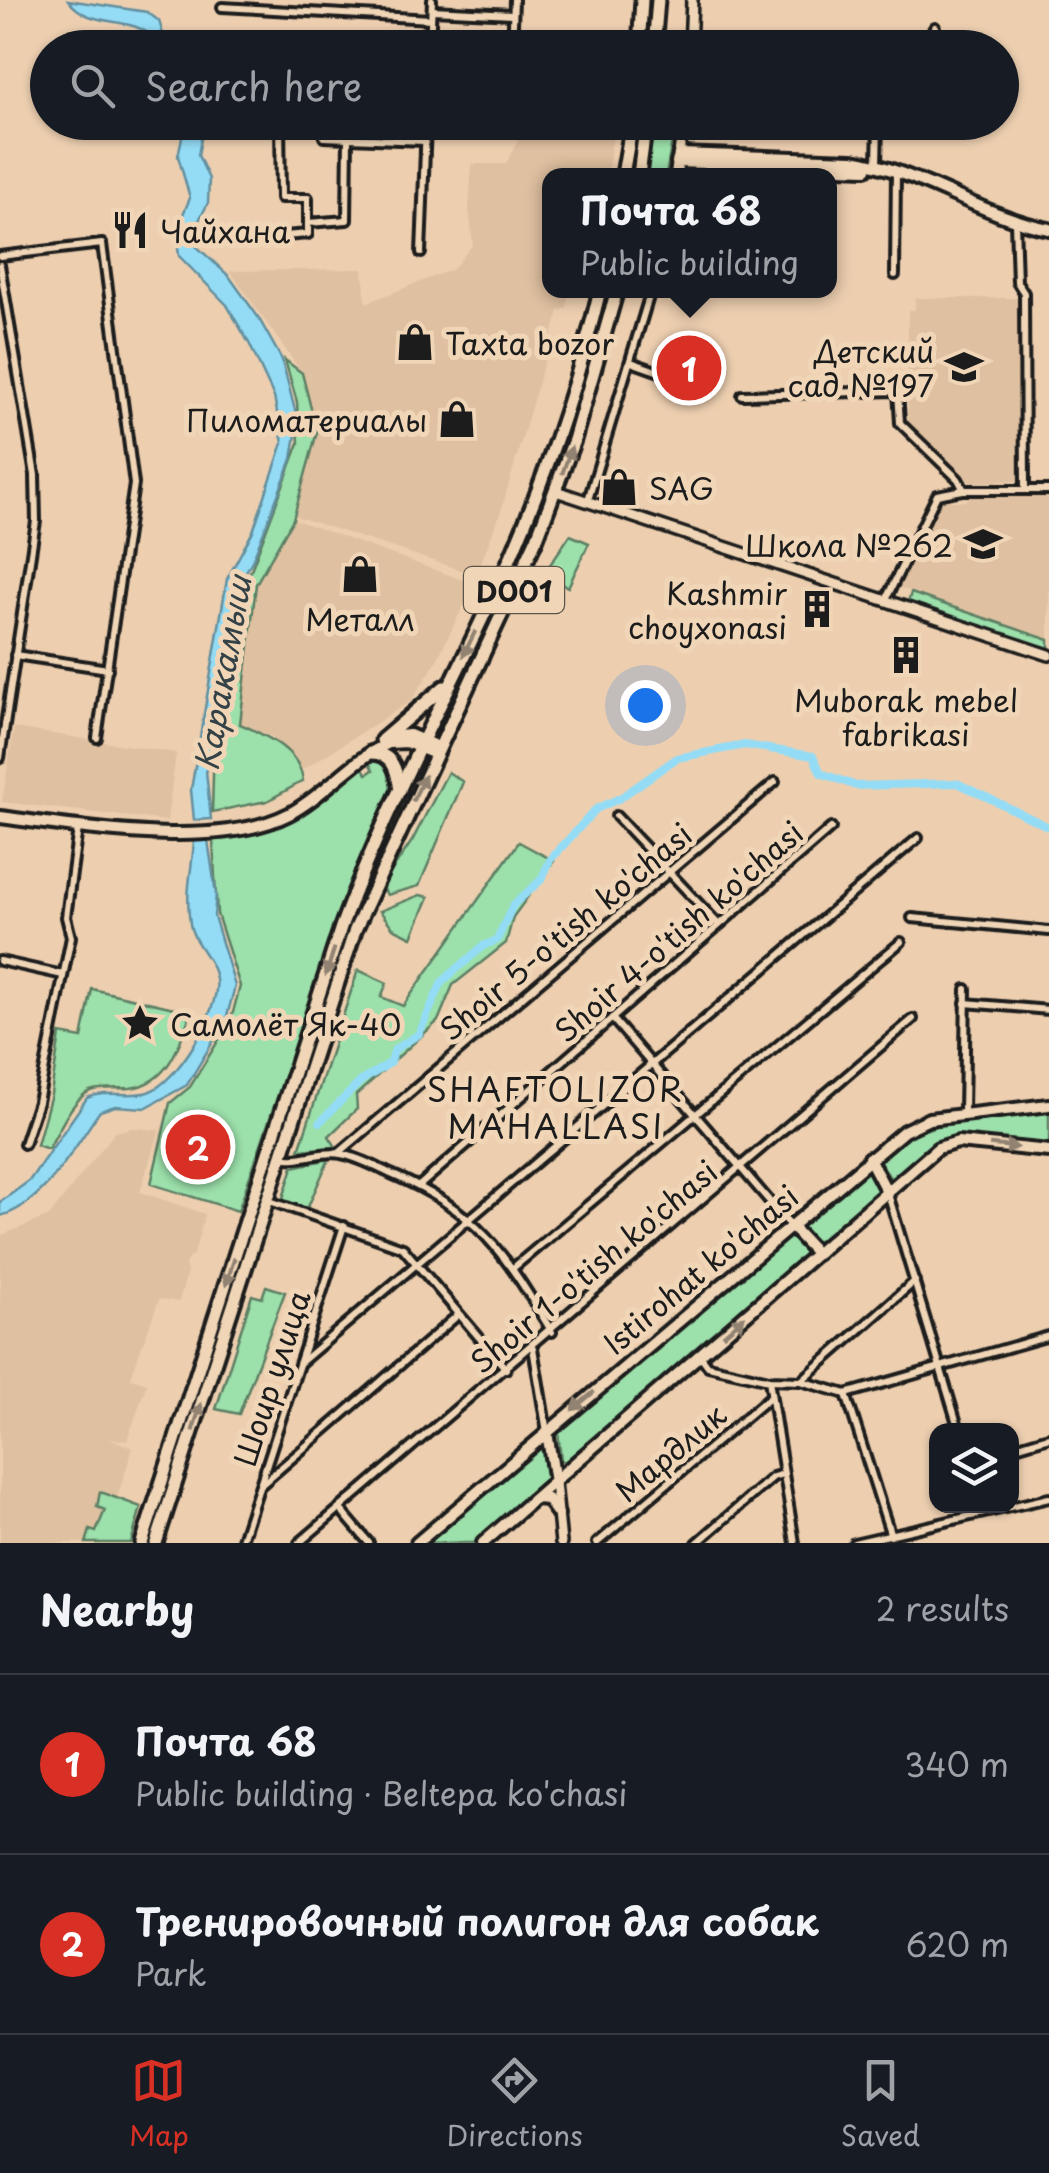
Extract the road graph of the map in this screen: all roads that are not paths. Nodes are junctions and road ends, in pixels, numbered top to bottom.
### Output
1 (336, 0) edge
2 (432, 0) edge
3 (514, 0) edge
4 (642, 0) edge
5 (658, 0) edge
6 (692, 0) edge
7 (222, 7) dead end
8 (432, 10) junction
9 (335, 14) junction
10 (513, 14) junction
11 (432, 19) junction
12 (934, 27) dead end
13 (431, 30) edge
14 (513, 30) edge
15 (640, 30) edge
16 (656, 30) edge
17 (691, 30) edge
18 (932, 30) edge
19 (280, 140) edge
20 (348, 140) edge
21 (399, 140) edge
22 (629, 140) edge
23 (643, 140) edge
24 (680, 140) edge
25 (878, 140) edge
26 (425, 141) joint
27 (678, 158) junction
28 (877, 164) junction
29 (625, 168) edge
30 (639, 168) edge
31 (677, 168) edge
32 (895, 174) junction
33 (308, 223) junction
34 (1016, 224) junction
35 (1049, 231) edge
36 (250, 238) dead end
37 (421, 253) dead end
38 (0, 256) edge
39 (0, 264) edge
40 (895, 275) dead end
41 (597, 298) edge
42 (617, 298) edge
43 (649, 298) edge
44 (631, 362) junction
45 (699, 386) dead end
46 (742, 395) dead end
47 (964, 490) junction
48 (1024, 490) junction
49 (1049, 490) edge
50 (556, 491) junction
51 (588, 500) junction
52 (886, 599) junction
53 (1049, 654) edge
54 (15, 655) junction
55 (108, 670) junction
56 (454, 676) junction
57 (97, 738) dead end
58 (382, 740) junction
59 (422, 743) junction
60 (437, 750) junction
61 (370, 753) junction
62 (0, 758) edge
63 (775, 782) dead end
64 (400, 790) junction
65 (616, 816) dead end
66 (0, 817) edge
67 (78, 826) junction
68 (220, 828) junction
69 (831, 828) dead end
70 (918, 838) dead end
71 (363, 870) junction
72 (669, 873) junction
73 (377, 876) junction
74 (912, 918) dead end
75 (719, 926) junction
76 (1049, 931) edge
77 (901, 942) dead end
78 (0, 961) edge
79 (63, 975) junction
80 (966, 990) dead end
81 (965, 1003) junction
82 (1049, 1010) edge
83 (612, 1018) junction
84 (913, 1020) dead end
85 (653, 1066) junction
86 (1049, 1105) edge
87 (964, 1113) junction
88 (696, 1116) junction
89 (24, 1144) dead end
90 (1049, 1150) edge
91 (339, 1153) junction
92 (280, 1156) junction
93 (869, 1158) junction
94 (741, 1169) junction
95 (420, 1186) junction
96 (888, 1194) junction
97 (267, 1200) junction
98 (472, 1219) junction
99 (790, 1225) junction
100 (344, 1226) junction
101 (817, 1254) junction
102 (417, 1264) junction
103 (513, 1268) junction
104 (914, 1281) junction
105 (458, 1315) junction
106 (552, 1332) junction
107 (210, 1333) junction
108 (1049, 1336) edge
109 (223, 1337) junction
110 (533, 1348) junction
111 (700, 1355) junction
112 (300, 1362) junction
113 (942, 1368) junction
114 (506, 1369) junction
115 (769, 1380) junction
116 (800, 1381) junction
117 (846, 1394) junction
118 (771, 1396) junction
119 (957, 1423) edge
120 (548, 1432) junction
121 (1049, 1437) edge
122 (1019, 1446) edge
123 (783, 1474) junction
124 (555, 1482) junction
125 (260, 1486) junction
126 (535, 1498) junction
127 (1049, 1498) edge
128 (341, 1510) junction
129 (558, 1514) junction
130 (982, 1515) joint
131 (914, 1530) junction
132 (891, 1536) junction
133 (142, 1543) edge
134 (156, 1543) edge
135 (241, 1543) edge
136 (299, 1543) edge
137 (369, 1543) edge
138 (417, 1543) edge
139 (483, 1543) edge
140 (561, 1543) edge
141 (598, 1543) edge
142 (697, 1543) edge
143 (796, 1543) edge
144 (854, 1543) edge
145 (916, 1543) edge

1 - 9 street
2 - 8 street
3 - 10 street
4 - 15 highway
5 - 16 highway
6 - 17 street
7 - 9 street
8 - 10 street
8 - 11 street
9 - 11 street
10 - 14 street
11 - 13 street
12 - 18 street
19 - 33 street
20 - 33 street
21 - 26 street
22 - 29 highway
23 - 30 highway
24 - 27 street
25 - 28 street
26 - 37 street
27 - 28 main road
27 - 31 main road
27 - 32 main road
28 - 32 main road
32 - 34 main road
32 - 40 street
33 - 36 street
34 - 35 main road
34 - 48 street
38 - 55 street
39 - 54 street
41 -> 56 highway, D001
50 -> 42 highway, D001
43 - 44 street
44 - 45 street
44 - 51 street
46 - 47 street
47 - 48 street
47 - 52 street
48 - 49 street
50 - 51 street
50 - 60 highway, D001
51 - 52 street
52 - 53 street
54 - 55 street
54 - 62 street
55 - 57 street
56 - 58 highway
56 - 59 highway, D001
58 - 59 main road
58 - 68 main road
59 - 60 main road
59 - 61 main road
59 - 64 highway, D001
73 -> 60 highway, D001
61 - 64 highway
61 - 68 main road
63 - 72 street, Shoir 5-o'tish ko'chasi
64 - 71 highway, D001
65 - 72 street
66 - 67 main road
67 - 68 main road
67 - 79 street
69 - 75 street, Shoir 4-o'tish ko'chasi
70 - 85 street
71 - 73 highway
71 -> 107 highway, D001
72 - 75 street
72 - 91 street, Shoir 5-o'tish ko'chasi
73 - 92 highway, D001
74 - 76 street
75 - 83 street, Shoir 4-o'tish ko'chasi
77 - 88 street
78 - 79 street
79 - 89 street
80 - 81 street
81 - 82 street
81 - 87 street
83 - 85 street
83 - 95 street, Shoir 4-o'tish ko'chasi
84 - 94 street, Shoir 1-o'tish ko'chasi
85 - 88 street
85 - 98 street
86 - 87 main road, Istirohat ko'chasi
87 - 93 main road, Istirohat ko'chasi
88 - 94 street
88 - 103 street
96 -> 90 main road
91 - 92 street
91 - 95 street
92 - 97 highway, D001
93 - 96 main road
93 - 99 main road, Istirohat ko'chasi
94 - 99 street
94 - 106 street, Shoir 1-o'tish ko'chasi
95 - 98 street
96 - 101 main road
96 - 104 street
97 - 100 street
97 - 109 highway, D001
98 - 102 street
98 - 103 street
99 - 101 main road
99 -> 120 main road, Istirohat ko'chasi
100 - 102 street
100 - 112 street, Шоир улица
111 -> 101 main road
102 - 105 street
102 - 112 street
103 - 106 street
104 - 113 street
104 - 116 street
105 - 114 street
105 - 125 street
106 - 110 street, Shoir 1-o'tish ko'chasi
107 - 109 highway
107 - 133 highway, D001
108 - 113 street
134 -> 109 highway, D001
110 - 114 street, Shoir 1-o'tish ko'chasi
110 - 120 street
111 - 115 street
111 - 124 main road
112 - 125 street, Шоир улица
113 - 117 street
113 - 119 street
114 - 128 street, Shoir 1-o'tish ko'chasi
115 - 116 street
115 - 118 street
116 - 117 street
117 - 132 street
118 - 123 street
118 - 141 street, Мардлик
120 - 124 main road
120 - 138 main road, Istirohat ko'chasi
121 - 122 street
123 - 142 street
123 - 143 street
124 - 126 main road
124 - 129 street
125 - 135 street, Шоир улица
126 - 129 main road
126 - 139 main road
127 - 130 street
128 - 136 street, Shoir 1-o'tish ko'chasi
128 - 137 street
129 - 140 street
130 - 131 street
131 - 132 street
131 - 145 street
132 - 144 street

